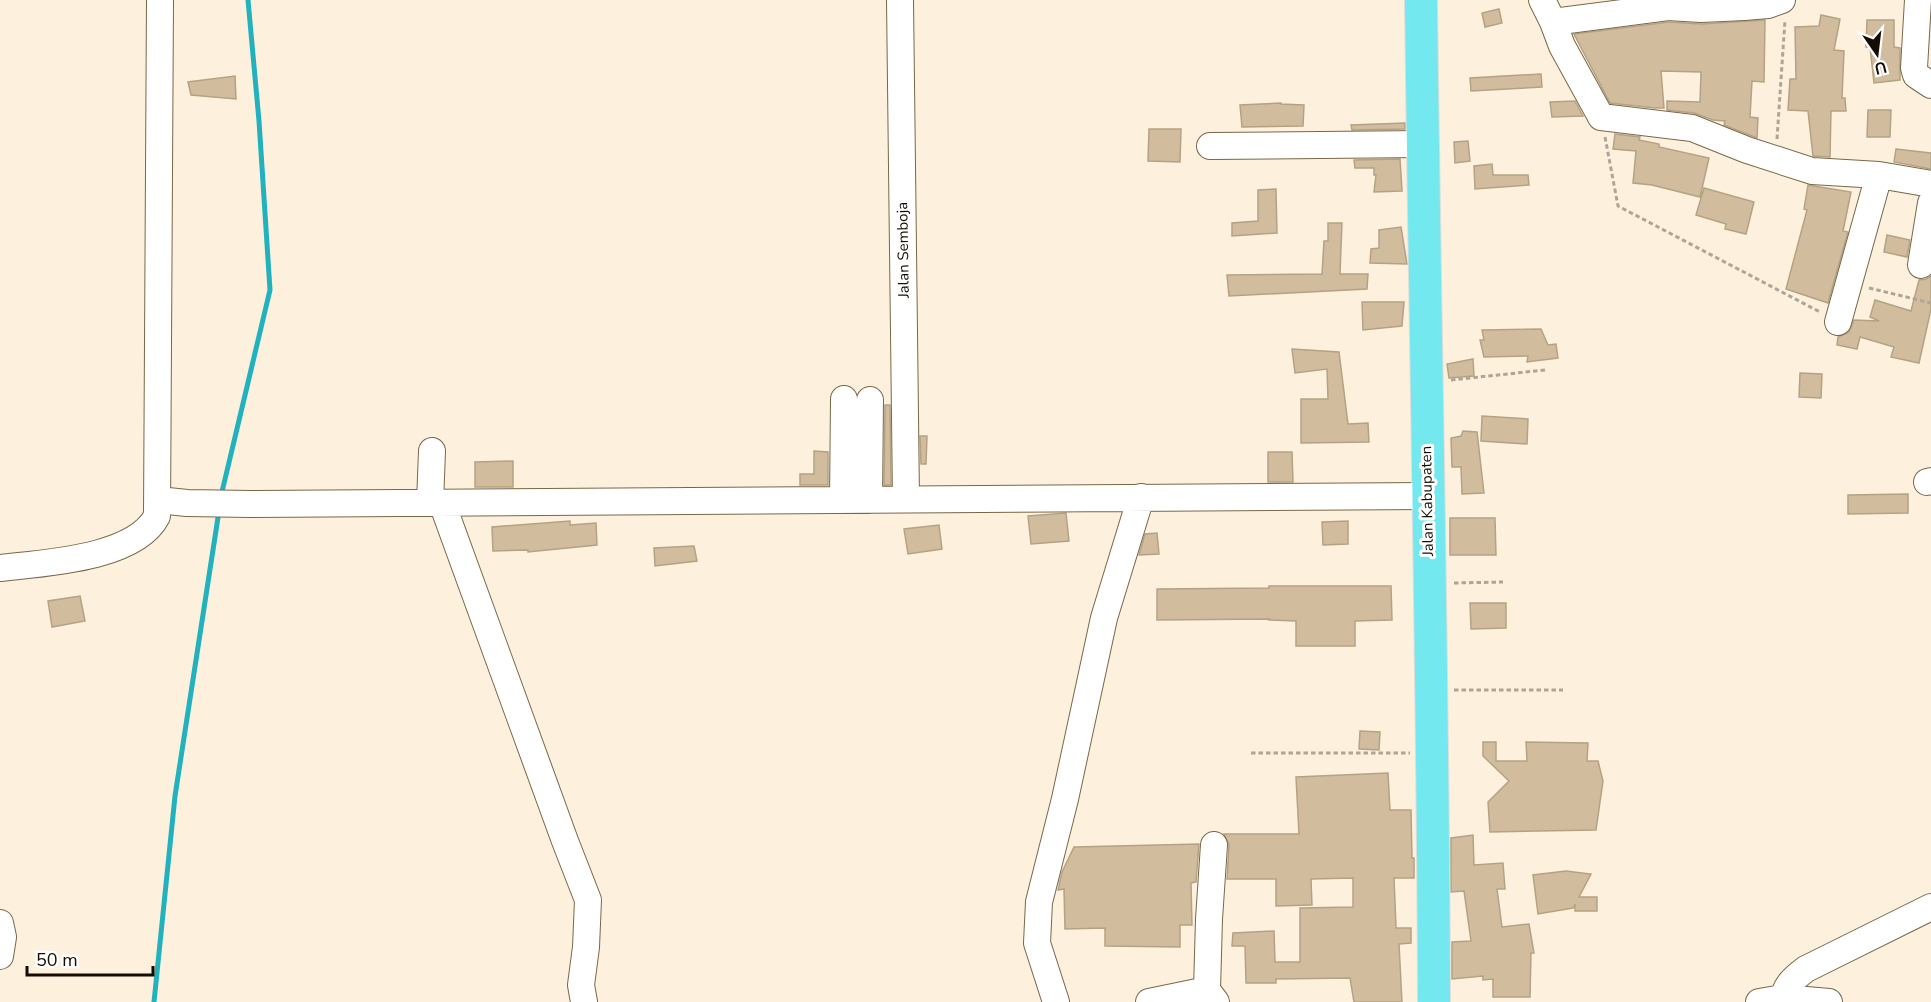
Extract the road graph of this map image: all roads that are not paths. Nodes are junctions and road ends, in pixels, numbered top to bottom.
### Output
1 (160, 0) edge
2 (900, 0) edge
3 (1421, 0) edge
4 (1914, 1) edge
5 (1700, 4) edge
6 (1744, 4) edge
7 (1784, 6) edge
8 (1548, 11) edge
9 (1930, 84) edge
10 (1423, 144) junction
11 (1210, 146) dead end
12 (1879, 175) junction
13 (1931, 184) edge
14 (1931, 203) edge
15 (1921, 265) dead end
16 (1838, 322) road end
17 (843, 399) dead end
18 (870, 400) dead end
19 (432, 451) dead end
20 (1427, 496) junction
21 (1141, 497) junction
22 (158, 500) junction
23 (843, 500) junction
24 (869, 500) junction
25 (906, 500) junction
26 (436, 503) junction
27 (0, 568) edge
28 (1214, 845) dead end
29 (1931, 907) edge
30 (0, 923) edge
31 (0, 956) edge
32 (1212, 996) edge
33 (1775, 1001) edge
34 (584, 1002) edge
35 (1056, 1002) edge
36 (1149, 1002) edge
37 (1434, 1002) edge
38 (1829, 1002) edge

1 - 22 street
2 - 25 street, Jalan Semboja
3 - 10 main road, Jalan Kabupaten
4 - 9 street
5 - 6 street
5 - 8 street
6 - 7 street
8 - 12 street
10 - 11 street
10 - 20 main road, Jalan Kabupaten
12 - 13 street
12 - 16 street
14 - 15 street
17 - 23 street
18 - 24 street
19 - 26 street
20 - 21 street
20 - 37 main road, Jalan Kabupaten
21 - 25 street
21 - 35 street
22 - 26 street
22 - 27 street
23 - 24 street
23 - 26 street
24 - 25 street
26 - 34 street
28 - 32 street
29 - 33 street
30 - 31 street
32 - 36 street
33 - 38 street

